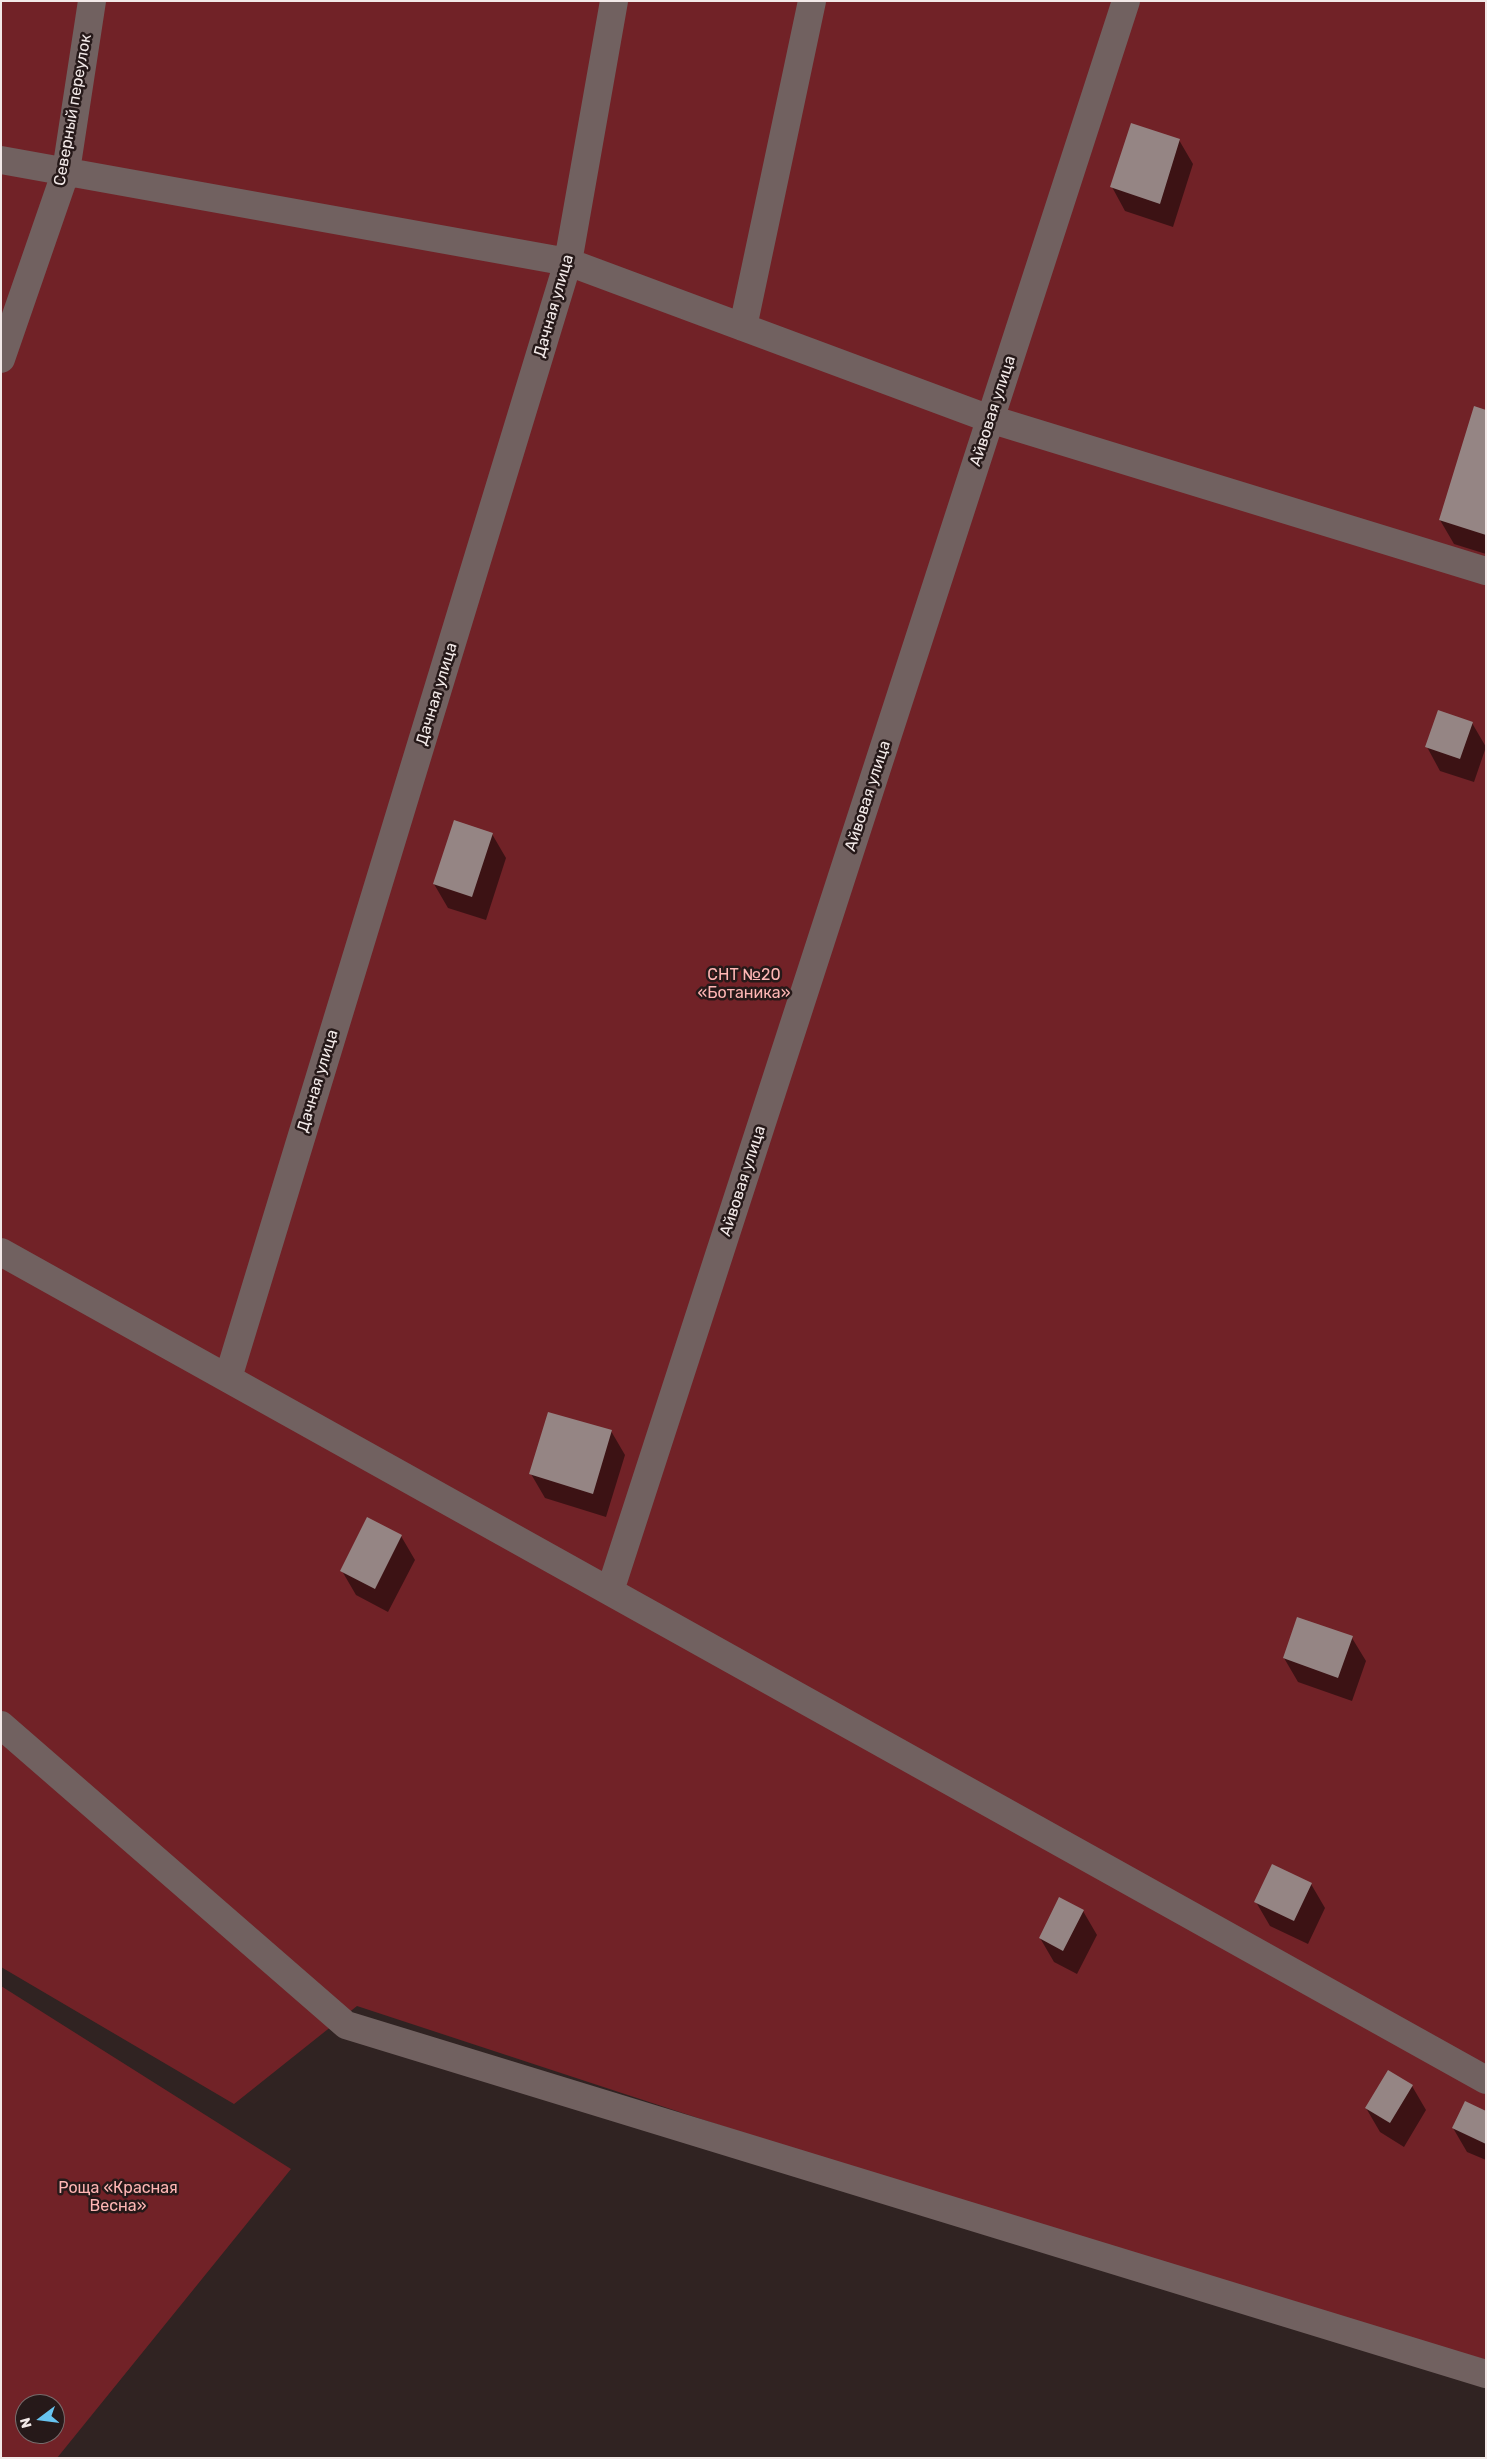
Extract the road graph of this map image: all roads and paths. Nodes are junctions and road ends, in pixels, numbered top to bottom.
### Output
1 (92, 1) edge
2 (614, 1) edge
3 (812, 1) edge
4 (1126, 1) edge
5 (1, 160) edge
6 (66, 171) junction
7 (568, 262) junction
8 (743, 327) junction
9 (1, 359) edge
10 (990, 419) junction
11 (1486, 572) edge
12 (1, 1252) edge
13 (228, 1378) junction
14 (610, 1591) junction
15 (1, 1725) edge
16 (1486, 2080) edge
17 (1486, 2374) edge

1 - 6 street, Северный переулок
2 - 7 street, Дачная улица
3 - 8 street
4 - 10 street, Айвовая улица
5 - 6 street
6 - 7 street
6 - 9 street, Северный переулок
7 - 8 street
7 - 13 street, Дачная улица
8 - 10 street
10 - 11 street
10 - 14 street, Айвовая улица
12 - 13 street
13 - 14 street
14 - 16 street
15 - 17 street

